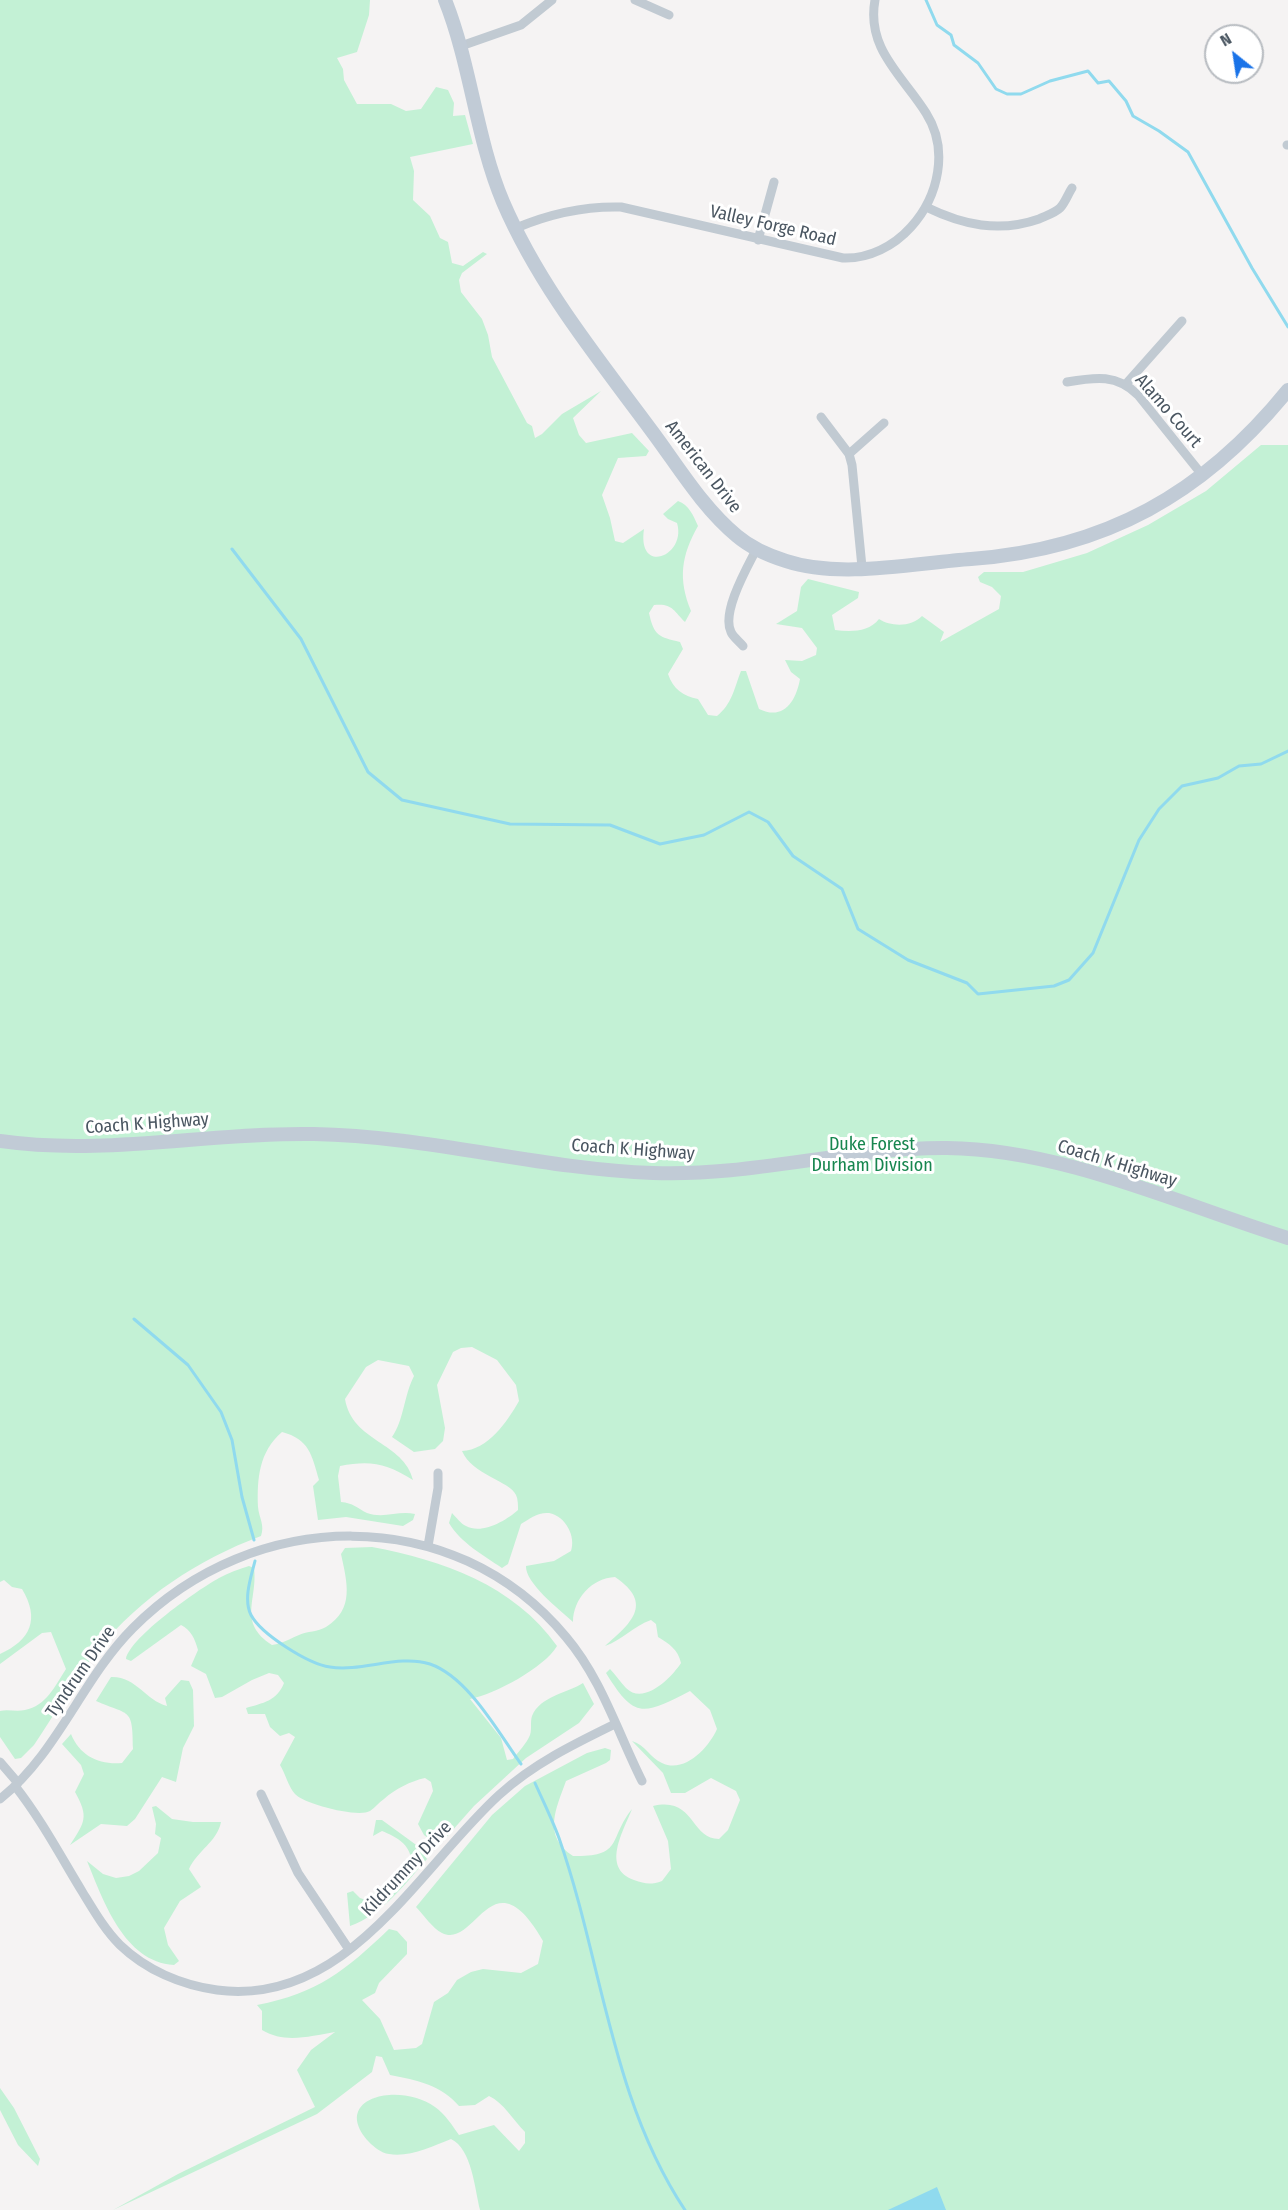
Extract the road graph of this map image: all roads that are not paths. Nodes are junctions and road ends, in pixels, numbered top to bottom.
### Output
1 (445, 0) edge
2 (552, 0) edge
3 (635, 0) edge
4 (875, 0) edge
5 (669, 15) dead end
6 (461, 46) junction
7 (774, 182) dead end
8 (1072, 188) dead end
9 (926, 207) junction
10 (516, 228) junction
11 (758, 240) junction
12 (1182, 321) dead end
13 (1067, 382) dead end
14 (1126, 384) junction
15 (1288, 390) edge
16 (820, 417) dead end
17 (884, 423) dead end
18 (849, 454) junction
19 (1203, 476) junction
20 (757, 548) junction
21 (862, 567) junction
22 (743, 646) dead end
23 (0, 1141) edge
24 (1288, 1238) edge
25 (438, 1473) dead end
26 (428, 1546) junction
27 (615, 1724) junction
28 (0, 1761) edge
29 (642, 1780) dead end
30 (17, 1785) junction
31 (261, 1794) dead end
32 (0, 1799) edge
33 (348, 1948) junction

1 - 6 street, American Drive
2 - 6 street
3 - 5 street
4 - 9 street, Valley Forge Road
6 - 10 street, American Drive
7 - 11 street
8 - 9 street
9 - 11 street, Valley Forge Road
10 - 11 street, Valley Forge Road
10 - 20 street, American Drive
12 - 14 street
13 - 14 street, Alamo Court
14 - 19 street, Alamo Court
15 - 19 street, American Drive
16 - 18 street
17 - 18 street
18 - 21 street
19 - 21 street, American Drive
20 - 21 street, American Drive
20 - 22 street
23 - 24 street, Coach K Highway
25 - 26 street
26 - 27 street, Tyndrum Drive
26 - 30 street, Tyndrum Drive
27 - 29 street, Tyndrum Drive
27 - 33 street, Kildrummy Drive
28 - 30 street, Kildrummy Drive
30 - 32 street, Tyndrum Drive
30 - 33 street, Kildrummy Drive
31 - 33 street

